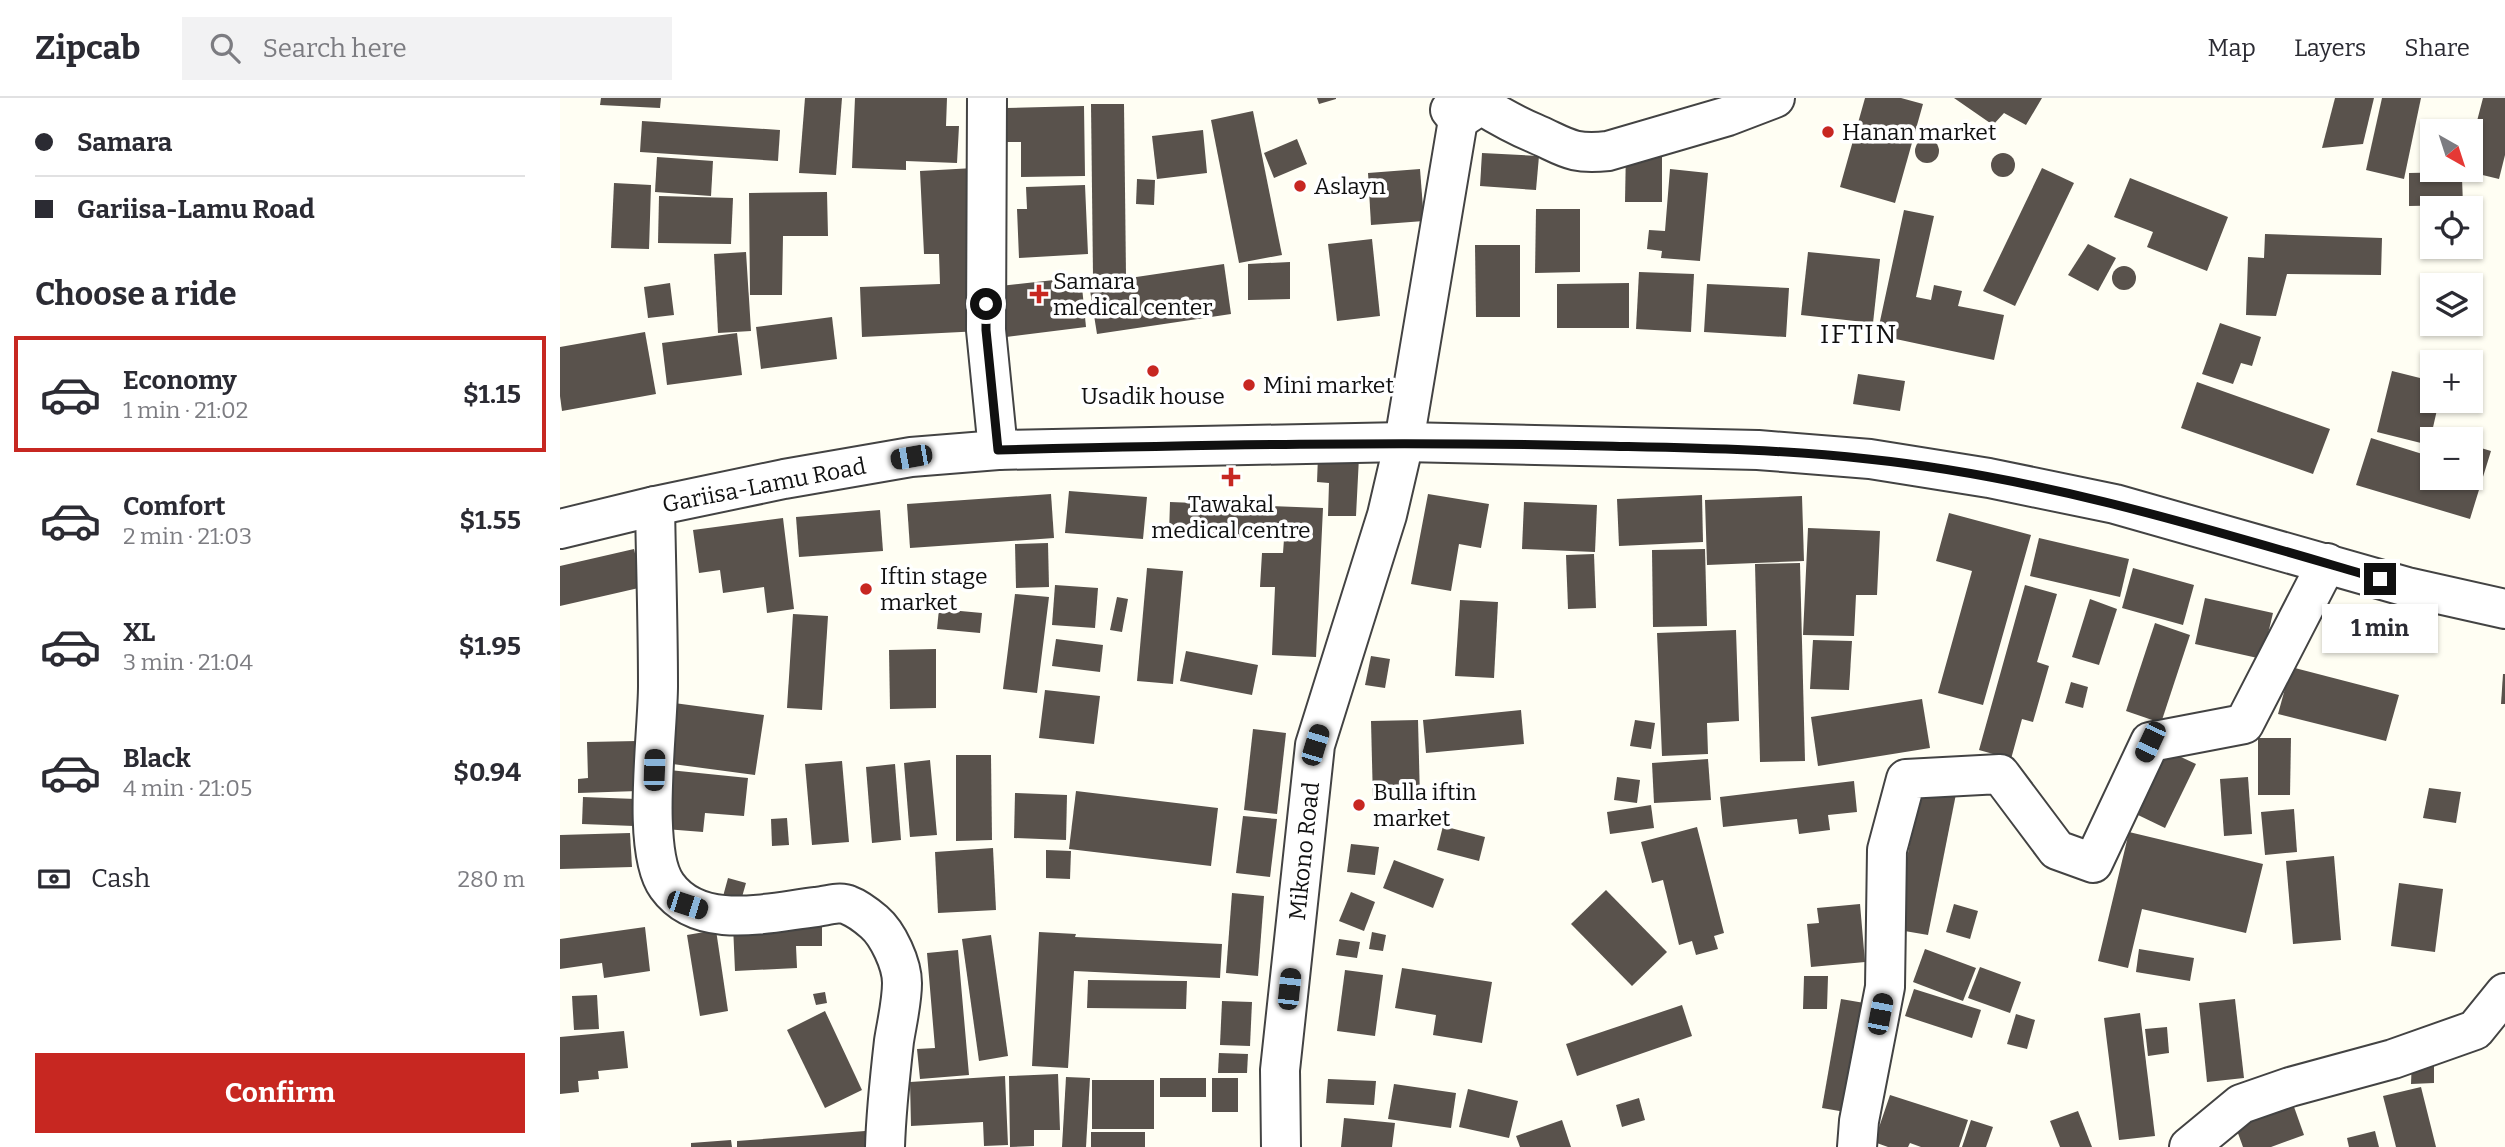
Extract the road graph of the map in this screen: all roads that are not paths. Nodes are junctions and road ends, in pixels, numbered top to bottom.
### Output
1 (987, 98) edge
2 (1775, 98) edge
3 (1455, 105) edge
4 (1404, 442) junction
5 (998, 450) junction
6 (654, 506) junction
7 (560, 529) edge
8 (2327, 563) junction
9 (2505, 609) edge
10 (2505, 993) edge
11 (885, 1147) edge
12 (1281, 1147) edge
13 (1857, 1147) edge
14 (2189, 1147) edge

1 - 5 street
2 - 3 street
3 - 4 street, Mikono Road
4 - 5 street, Gariisa-Lamu Road
4 - 8 street, Gariisa-Lamu Road
4 - 12 street, Mikono Road
5 - 6 street, Gariisa-Lamu Road
6 - 7 street, Gariisa-Lamu Road
6 - 11 street
8 - 9 street, Gariisa-Lamu Road
8 - 13 street
10 - 14 street

